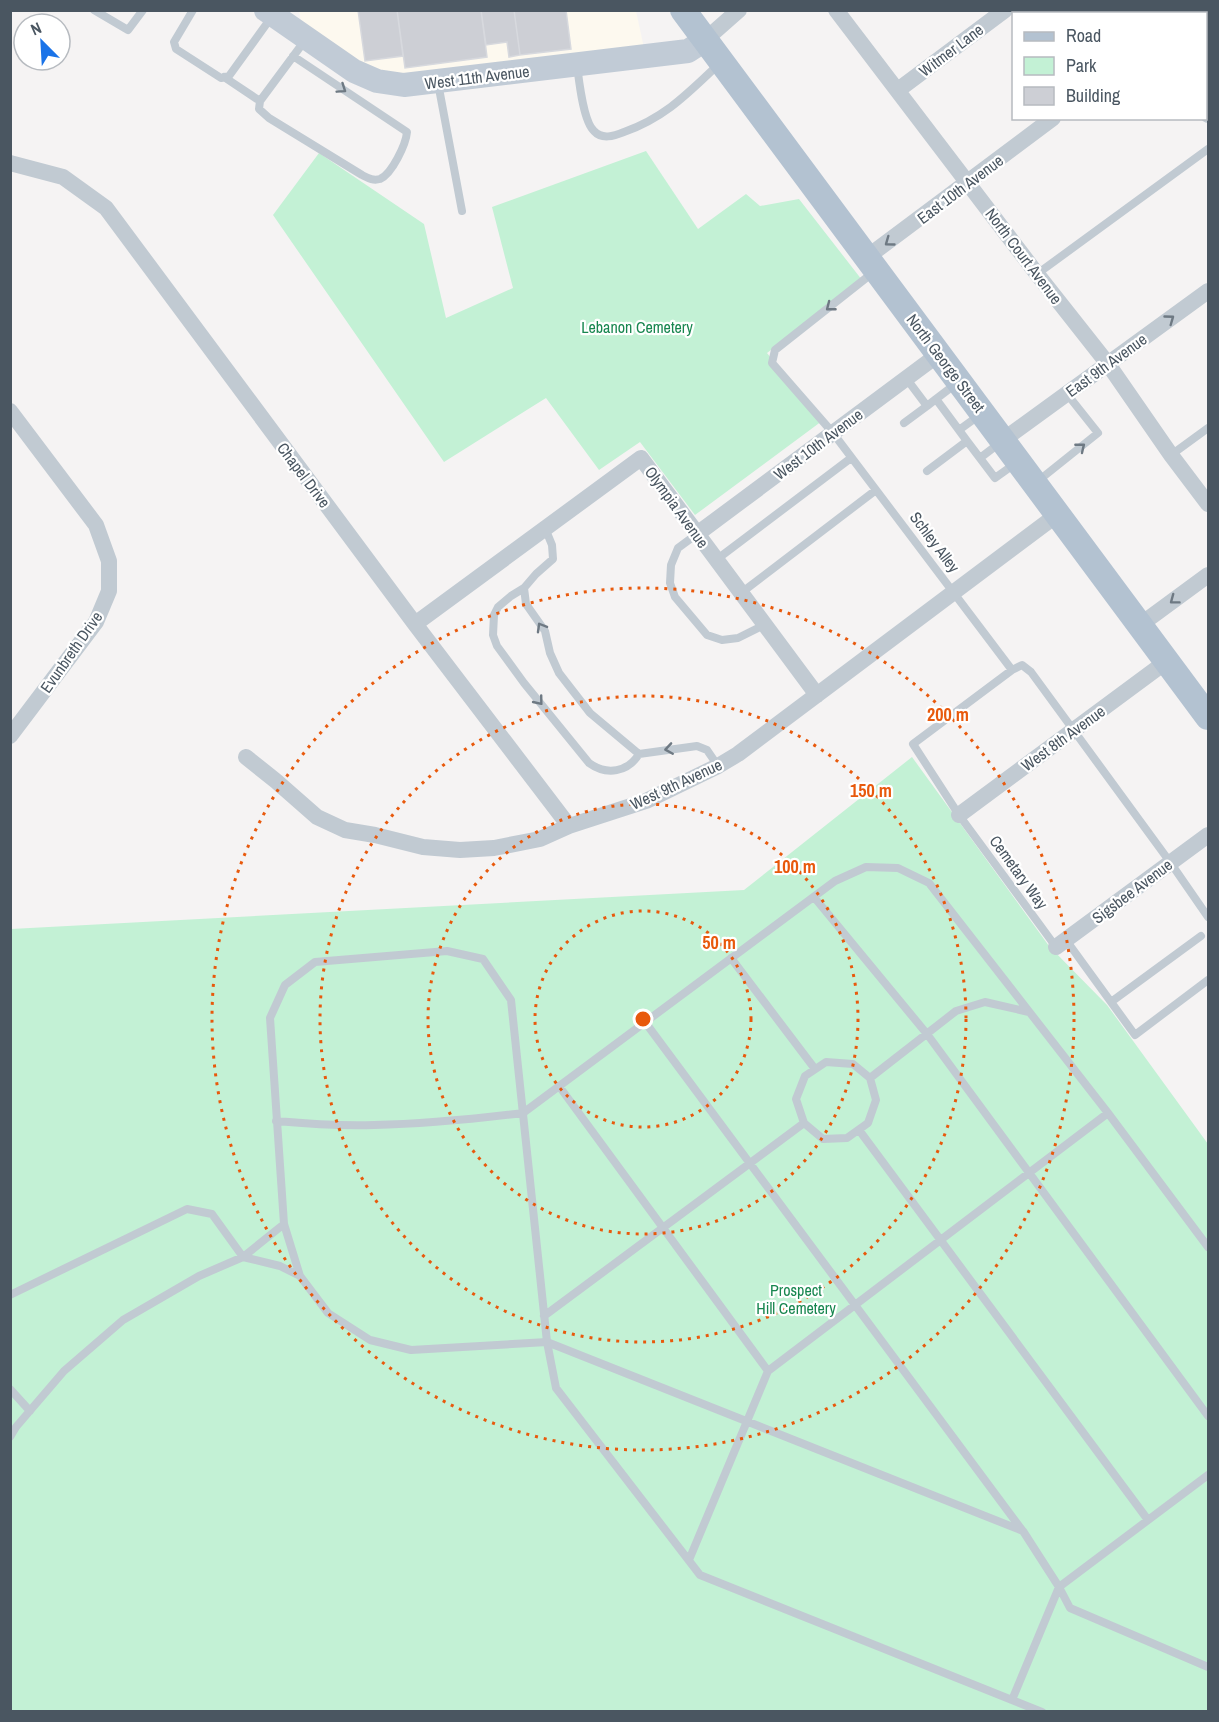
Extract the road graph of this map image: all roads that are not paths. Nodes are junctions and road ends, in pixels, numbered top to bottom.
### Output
1 (94, 10) edge
2 (143, 10) edge
3 (193, 10) edge
4 (683, 10) edge
5 (739, 10) edge
6 (836, 10) edge
7 (1005, 10) edge
8 (270, 13) edge
9 (705, 40) junction
10 (300, 47) junction
11 (722, 62) junction
12 (577, 65) junction
13 (224, 77) junction
14 (438, 82) junction
15 (898, 90) junction
16 (260, 101) junction
17 (1050, 120) edge
18 (1209, 149) edge
19 (10, 163) edge
20 (969, 182) junction
21 (462, 211) dead end
22 (871, 264) junction
23 (1037, 274) junction
24 (1209, 291) edge
25 (939, 354) junction
26 (1108, 364) junction
27 (906, 378) junction
28 (960, 382) junction
29 (1067, 394) junction
30 (936, 399) junction
31 (927, 406) junction
32 (11, 412) edge
33 (983, 412) junction
34 (904, 423) dead end
35 (1209, 428) edge
36 (959, 430) junction
37 (833, 433) junction
38 (1004, 440) junction
39 (967, 441) junction
40 (1171, 455) junction
41 (851, 458) junction
42 (980, 458) junction
43 (1019, 461) junction
44 (927, 471) dead end
45 (1035, 483) junction
46 (876, 490) junction
47 (1209, 504) edge
48 (1058, 514) junction
49 (545, 528) junction
50 (697, 534) junction
51 (716, 560) junction
52 (1209, 574) edge
53 (524, 588) junction
54 (954, 592) junction
55 (741, 593) junction
56 (415, 624) junction
57 (764, 625) junction
58 (1140, 626) junction
59 (1167, 661) junction
60 (1012, 670) junction
61 (817, 695) junction
62 (1209, 717) edge
63 (1073, 731) junction
64 (10, 736) edge
65 (639, 754) junction
66 (246, 757) dead end
67 (718, 766) junction
68 (959, 815) junction
69 (569, 826) junction
70 (1209, 835) edge
71 (1170, 862) junction
72 (814, 897) junction
73 (1209, 917) edge
74 (1201, 936) dead end
75 (1061, 944) junction
76 (731, 958) junction
77 (1209, 980) edge
78 (1111, 1002) junction
79 (1029, 1012) junction
80 (645, 1023) junction
81 (927, 1034) junction
82 (815, 1069) junction
83 (870, 1078) junction
84 (559, 1086) junction
85 (523, 1113) junction
86 (1108, 1113) junction
87 (276, 1121) junction
88 (804, 1123) junction
89 (858, 1130) junction
90 (750, 1163) junction
91 (1028, 1173) junction
92 (284, 1224) junction
93 (663, 1228) junction
94 (940, 1240) junction
95 (1209, 1247) edge
96 (243, 1257) junction
97 (300, 1276) junction
98 (10, 1295) edge
99 (855, 1304) junction
100 (544, 1316) junction
101 (547, 1342) junction
102 (768, 1371) junction
103 (10, 1389) edge
104 (30, 1411) junction
105 (1209, 1416) edge
106 (748, 1422) junction
107 (10, 1437) edge
108 (1209, 1474) edge
109 (1148, 1520) junction
110 (1023, 1531) junction
111 (689, 1560) junction
112 (1059, 1587) junction
113 (1209, 1667) edge
114 (1012, 1700) junction
115 (1042, 1712) edge

1 - 2 lane
3 - 13 lane
4 - 9 main road, North George Street
5 - 9 street
6 - 15 street, North Court Avenue
7 - 15 street, Witmer Lane
8 - 10 street, West 11th Avenue
8 - 13 lane
9 - 11 main road, North George Street
9 - 12 street, West 11th Avenue
10 - 14 street, West 11th Avenue
10 - 16 lane
10 -> 16 lane
11 - 12 lane
11 - 22 main road, North George Street
12 - 14 street, West 11th Avenue
13 - 16 lane
14 - 21 lane
15 - 20 street, North Court Avenue
17 - 20 street, East 10th Avenue
18 - 23 lane
19 - 56 street, Chapel Drive
20 -> 22 street, East 10th Avenue
20 - 23 street, North Court Avenue
22 - 25 main road, North George Street
22 -> 37 lane, Schley Alley
23 - 26 street, North Court Avenue
26 -> 24 street, East 9th Avenue
25 - 27 street, West 10th Avenue
25 - 28 main road, North George Street
26 - 29 street, East 9th Avenue
26 - 40 street, North Court Avenue
27 - 31 lane
27 - 37 street, West 10th Avenue
28 - 30 lane
28 - 33 main road, North George Street
29 - 38 street, East 9th Avenue
45 -> 29 lane
30 - 31 lane
30 - 36 lane
31 - 34 lane
32 - 64 street, Evunbreth Drive
33 - 36 lane
33 - 38 main road, North George Street
35 - 40 lane
36 - 39 lane
37 - 41 lane, Schley Alley
37 - 50 street, West 10th Avenue
38 - 42 lane
38 - 43 main road, North George Street
39 - 42 lane
39 - 44 lane
40 - 47 street, North Court Avenue
41 - 46 lane, Schley Alley
41 - 51 lane
42 - 43 lane
43 - 45 main road, North George Street
45 - 48 main road, North George Street
46 - 54 lane, Schley Alley
46 - 55 lane
48 - 54 street, West 9th Avenue
48 - 58 main road, North George Street
49 - 50 street, Olympia Avenue
49 - 53 lane
49 - 56 street, Olympia Avenue
50 - 51 street, Olympia Avenue
50 - 57 lane
51 - 55 street, Olympia Avenue
52 -> 58 street
65 -> 53 lane
53 -> 65 lane
54 - 60 lane, Schley Alley
54 - 61 street, West 9th Avenue
55 - 57 street, Olympia Avenue
56 - 69 street, Chapel Drive
57 - 61 street, Olympia Avenue
58 - 59 main road, North George Street
59 - 62 main road, North George Street
59 - 63 street, West 8th Avenue
60 - 63 lane
60 - 68 lane, Cemetary Way
61 - 67 street, West 9th Avenue
63 - 68 street, West 8th Avenue
63 - 71 lane
67 -> 65 lane
66 - 69 street, West 9th Avenue
67 - 69 street, West 9th Avenue
68 - 75 lane, Cemetary Way
70 - 71 street, Sigsbee Avenue
71 - 73 lane
71 - 75 street, Sigsbee Avenue
72 - 76 lane
72 - 79 lane
72 - 81 lane
74 - 78 lane
75 - 78 lane, Cemetary Way
76 - 80 lane
76 - 82 lane
77 - 78 lane, Cemetary Way
79 - 81 lane
79 - 86 lane
80 - 84 lane
80 - 90 lane
81 - 83 lane
81 - 91 lane
82 - 83 lane
82 - 88 lane
83 - 89 lane
84 - 85 lane
84 - 93 lane
85 - 87 lane
85 - 87 lane
85 - 100 lane
86 - 91 lane
86 - 95 lane
87 - 92 lane
88 - 89 lane
88 - 90 lane
89 - 94 lane
90 - 93 lane
90 - 99 lane
91 - 94 lane
91 - 105 lane
92 - 96 lane
92 - 97 lane
93 - 100 lane
93 - 102 lane
94 - 99 lane
94 - 109 lane
96 - 97 lane
96 - 98 lane
96 - 104 lane
97 - 101 lane
99 - 102 lane
99 - 110 lane
100 - 101 lane
101 - 106 lane
101 - 111 lane
102 - 106 lane
103 - 104 lane
104 - 107 lane
106 - 110 lane
106 - 111 lane
108 - 109 lane
109 - 112 lane
110 - 112 lane
111 - 114 lane
112 - 113 lane
112 - 114 lane
114 - 115 lane

